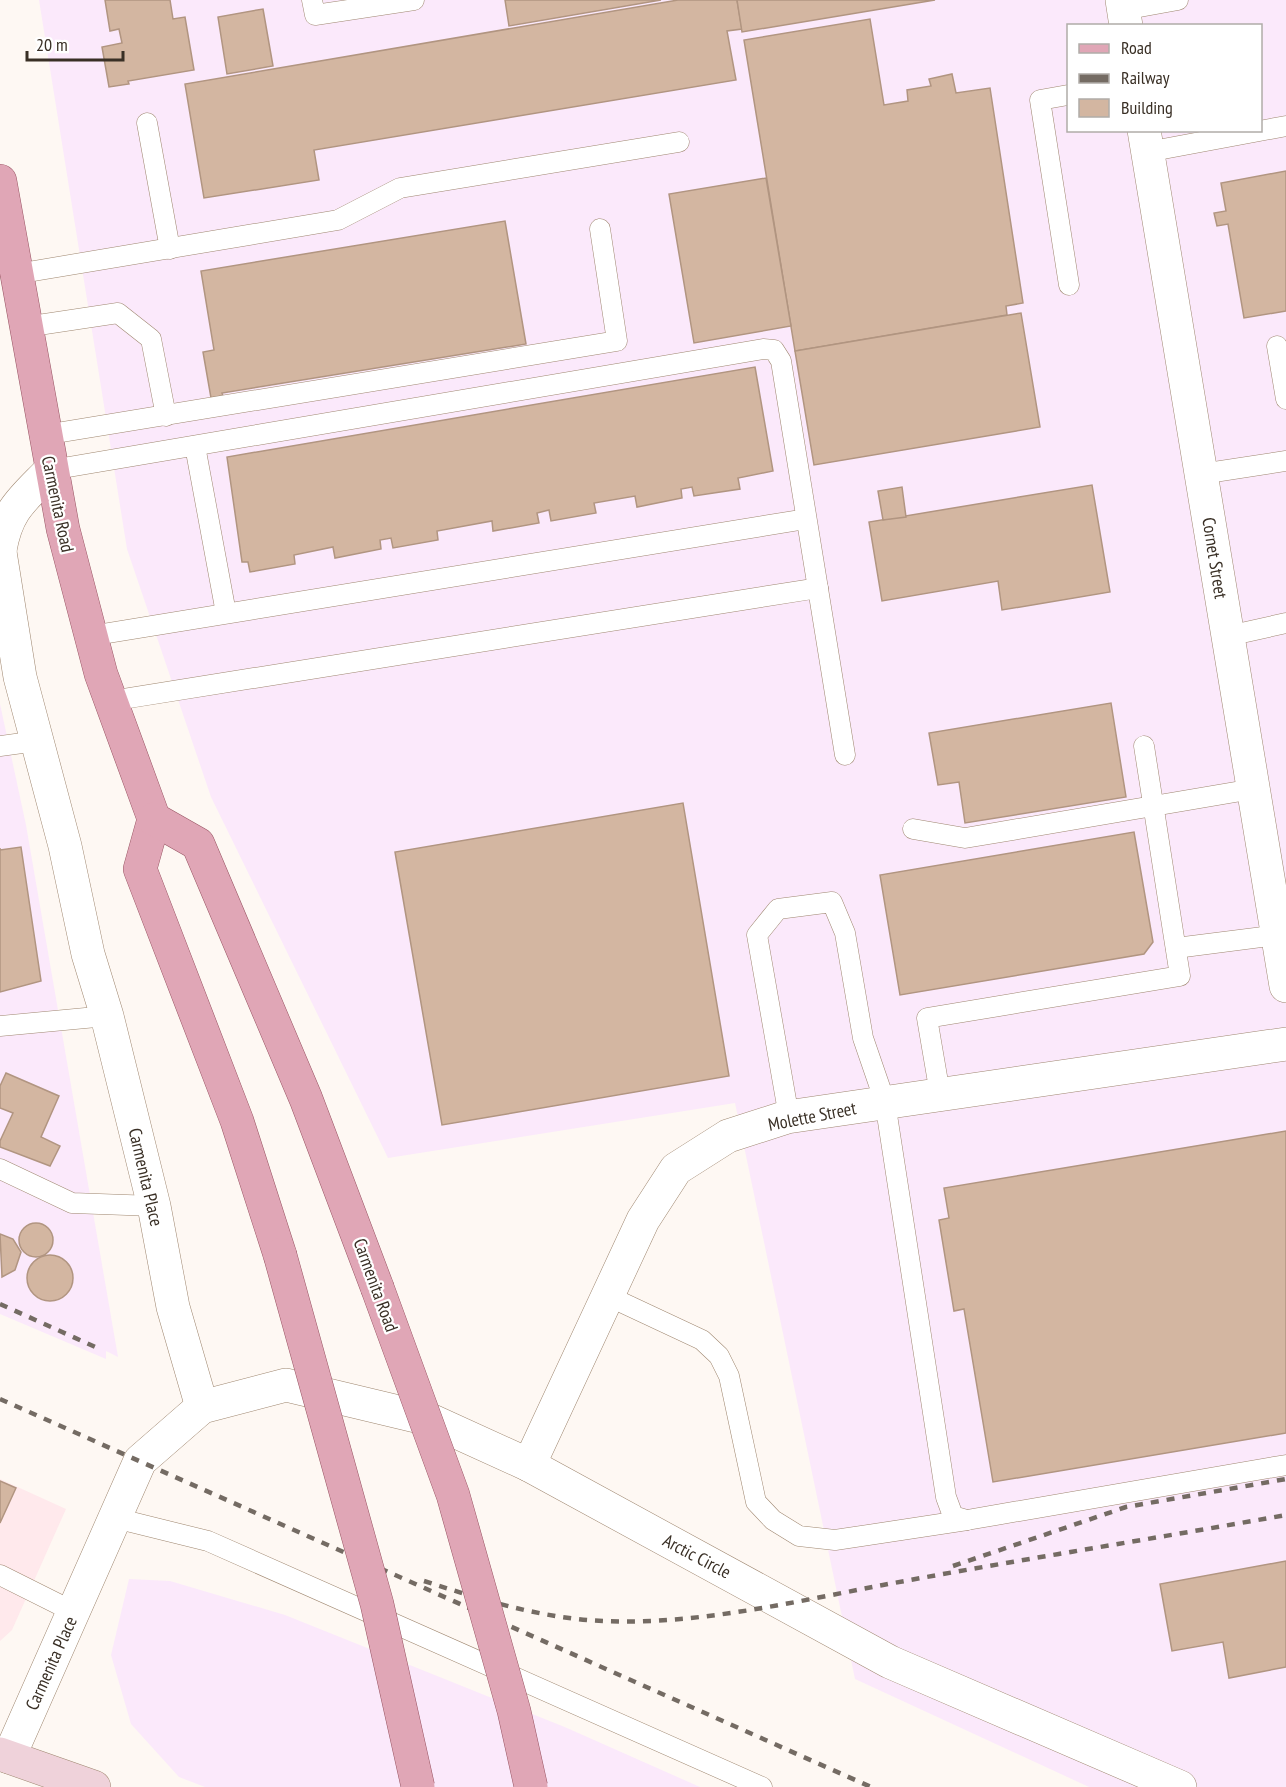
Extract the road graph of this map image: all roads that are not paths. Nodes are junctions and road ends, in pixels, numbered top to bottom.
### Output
1 (312, 0) edge
2 (414, 0) edge
3 (1178, 0) edge
4 (1124, 12) edge
5 (1067, 95) edge
6 (147, 123) dead end
7 (1286, 126) edge
8 (1262, 129) edge
9 (1230, 132) edge
10 (1145, 141) edge
11 (679, 142) dead end
12 (0, 181) edge
13 (600, 229) dead end
14 (170, 249) junction
15 (16, 274) junction
16 (1070, 285) dead end
17 (25, 327) junction
18 (1277, 346) dead end
19 (1286, 399) edge
20 (166, 416) junction
21 (44, 435) junction
22 (195, 446) junction
23 (1286, 461) edge
24 (51, 470) junction
25 (1201, 474) junction
26 (806, 519) junction
27 (0, 551) edge
28 (818, 588) junction
29 (226, 613) junction
30 (1286, 623) edge
31 (90, 636) junction
32 (1228, 636) junction
33 (110, 700) junction
34 (37, 741) junction
35 (0, 746) edge
36 (1144, 746) dead end
37 (845, 755) dead end
38 (1253, 789) junction
39 (1153, 805) junction
40 (154, 819) junction
41 (913, 829) dead end
42 (1281, 942) edge
43 (1176, 948) junction
44 (1286, 986) edge
45 (107, 1016) junction
46 (0, 1026) edge
47 (1286, 1044) edge
48 (940, 1094) junction
49 (885, 1102) junction
50 (789, 1117) junction
51 (0, 1169) edge
52 (154, 1206) junction
53 (608, 1296) junction
54 (202, 1407) junction
55 (529, 1465) junction
56 (1286, 1465) edge
57 (115, 1518) junction
58 (967, 1520) junction
59 (0, 1575) edge
60 (74, 1612) junction
61 (5, 1756) edge
62 (94, 1787) edge
63 (418, 1787) edge
64 (531, 1787) edge
65 (762, 1787) edge
66 (1180, 1787) edge

1 - 2 lane
3 - 4 lane
5 - 16 lane
6 - 14 lane
7 - 8 lane
9 - 10 lane
10 - 25 street, Cornet Street
11 - 14 lane
12 - 15 main road, Carmenita Road
13 - 20 lane
14 - 15 lane
15 - 17 main road, Carmenita Road
17 - 20 lane
17 - 21 main road, Carmenita Road
18 - 19 lane
20 - 21 lane
21 - 24 main road, Carmenita Road
22 - 24 lane
22 - 26 lane
22 - 29 lane
23 - 25 lane
24 - 27 street, Carmenita Place
24 - 31 main road, Carmenita Road
25 - 32 street, Cornet Street
26 - 28 lane
26 - 29 lane
27 - 34 street, Carmenita Place
28 - 33 lane
28 - 37 lane
29 - 31 lane
30 - 32 lane
31 - 33 main road, Carmenita Road
32 - 38 street, Cornet Street
33 - 40 main road, Carmenita Road
34 - 35 lane
34 - 45 street, Carmenita Place
36 - 39 lane
38 - 39 lane
38 - 42 street, Cornet Street
39 - 41 lane
39 - 43 lane
40 - 63 main road, bridge
40 - 64 main road, Carmenita Road, bridge
42 - 43 lane
42 - 44 street, Cornet Street
43 - 48 lane
45 - 46 lane
45 - 52 street, Carmenita Place
47 - 48 street, Molette Street
48 - 49 street, Molette Street
49 - 50 street, Molette Street
49 - 50 lane
49 - 58 lane
50 - 53 street, Molette Street
51 - 52 lane
52 - 54 street, Carmenita Place
53 - 55 street, Molette Street
53 - 58 lane
54 - 55 street, Arctic Circle
54 - 57 street, Carmenita Place
55 - 66 street, Arctic Circle
56 - 58 lane
57 - 60 street, Carmenita Place
57 - 65 lane
59 - 60 lane
60 - 61 street, Carmenita Place
61 - 62 street

